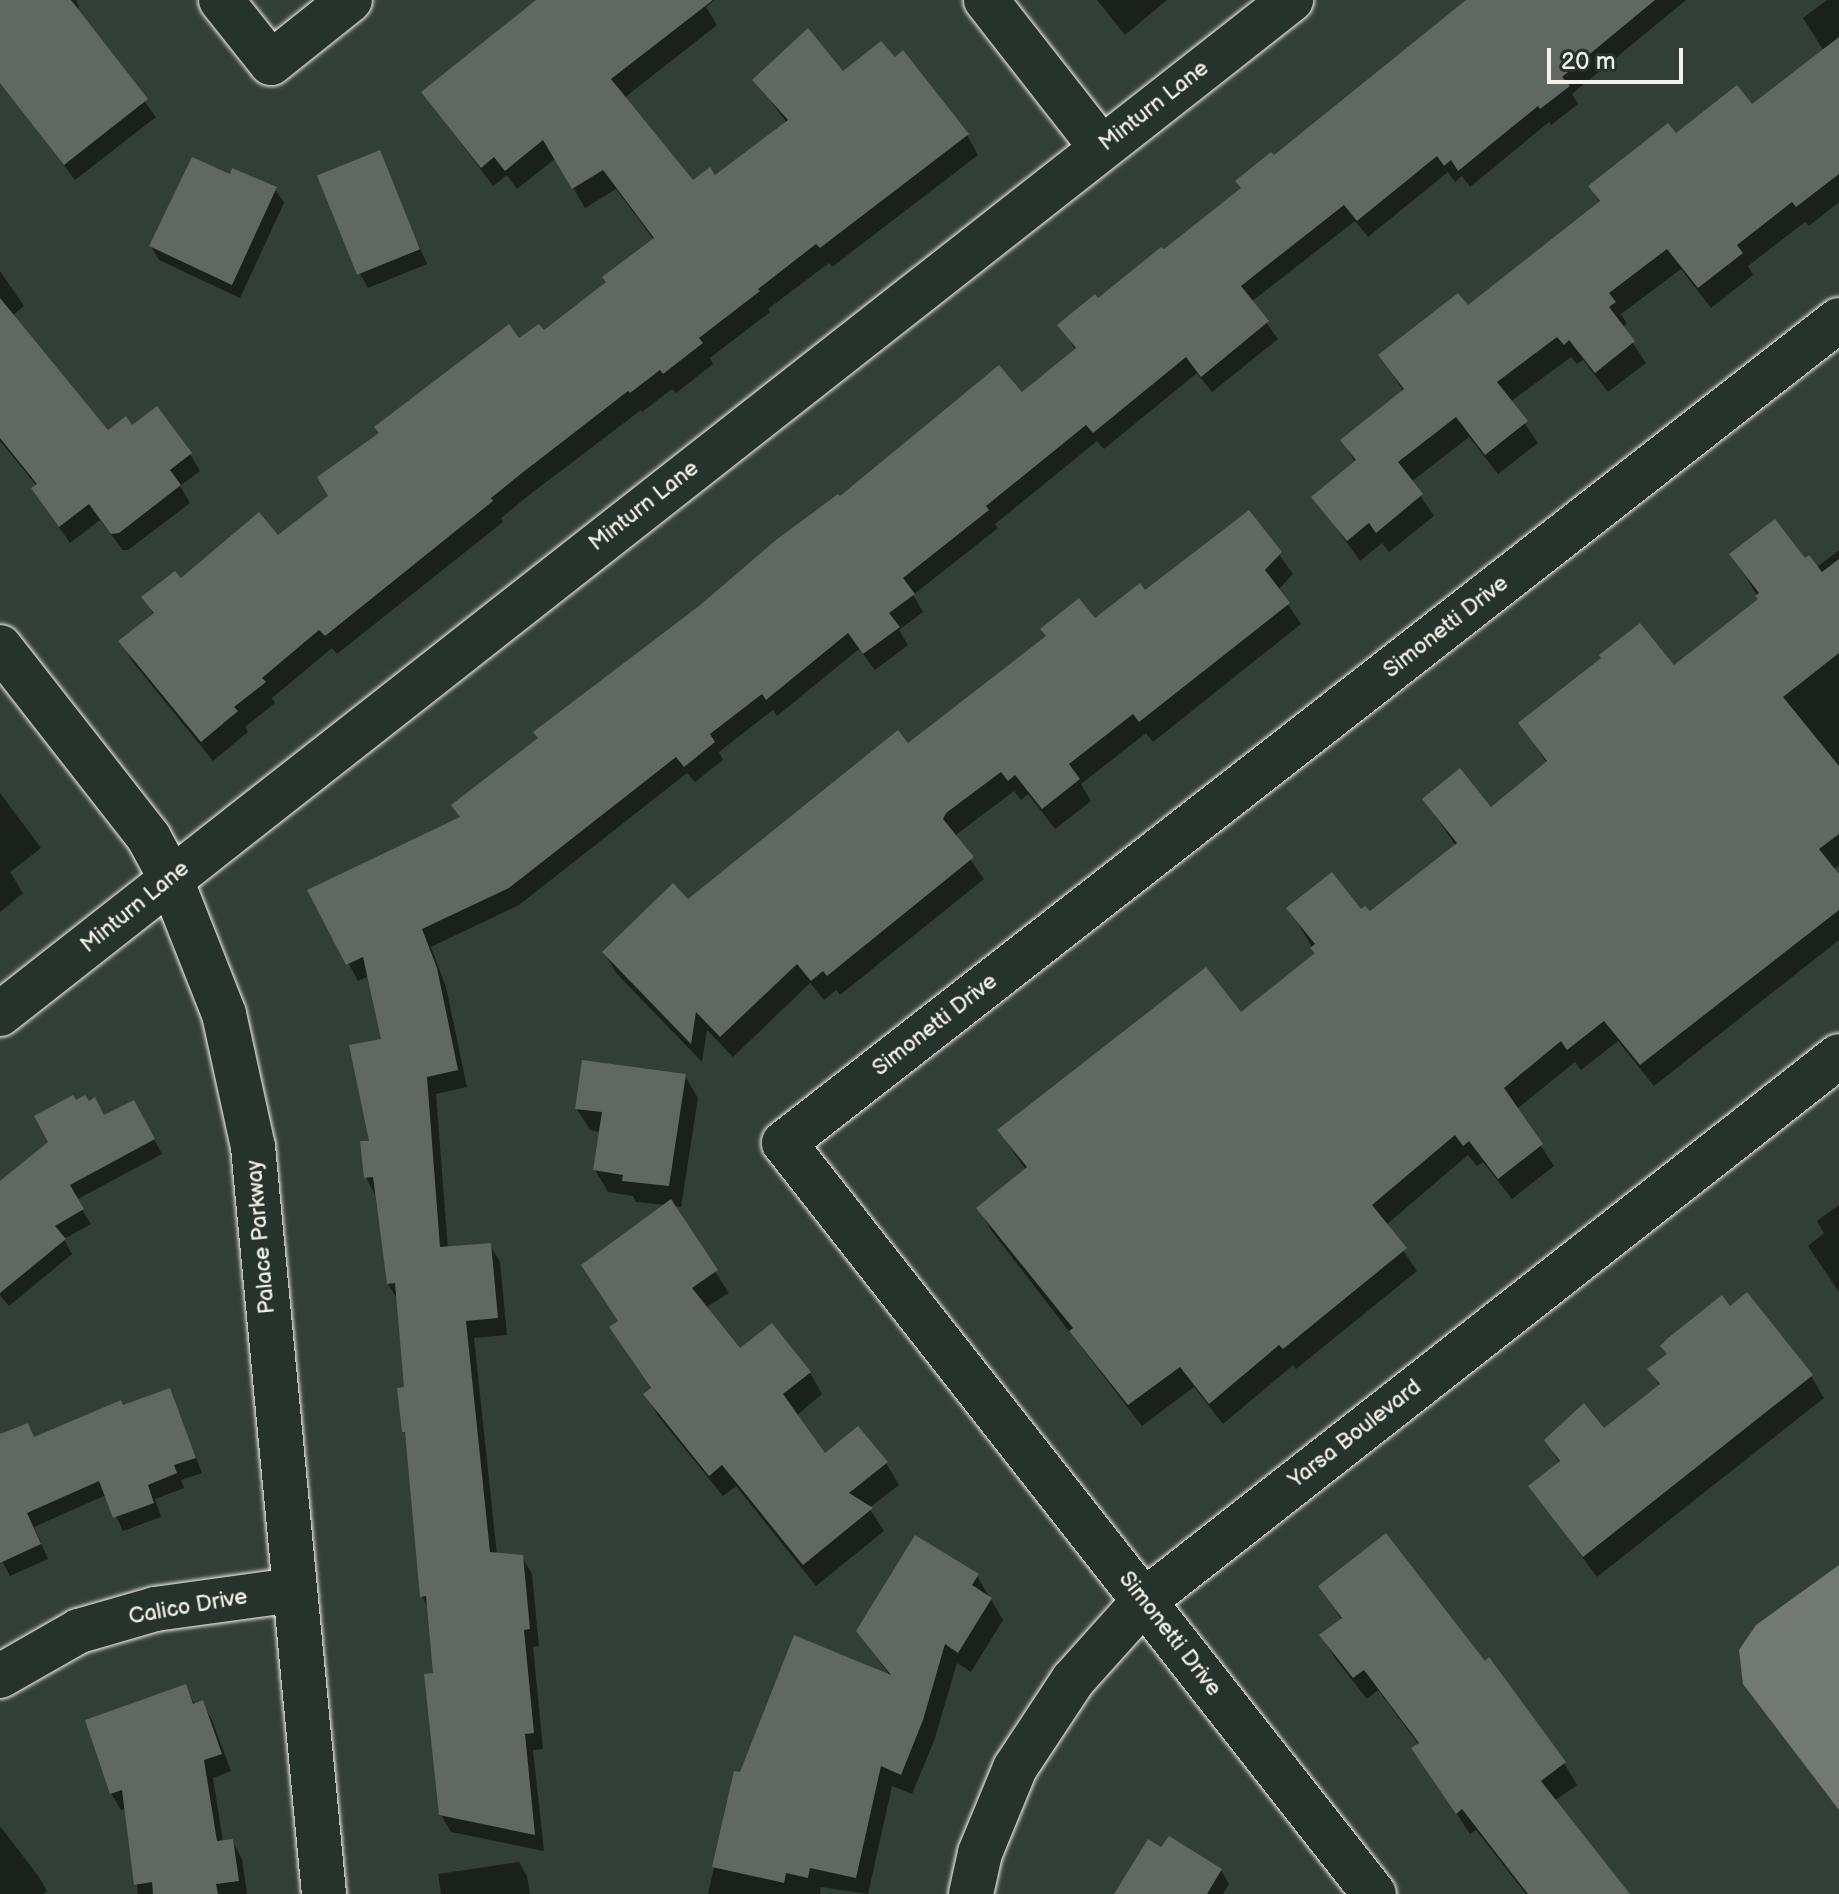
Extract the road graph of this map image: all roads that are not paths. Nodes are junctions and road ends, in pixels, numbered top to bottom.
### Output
1 (221, 0) edge
2 (350, 0) edge
3 (986, 0) edge
4 (1291, 0) edge
5 (1101, 147) junction
6 (1839, 320) edge
7 (0, 647) edge
8 (170, 877) junction
9 (0, 1014) edge
10 (1839, 1056) edge
11 (293, 1590) junction
12 (1144, 1601) junction
13 (0, 1676) edge
14 (324, 1894) edge
15 (971, 1894) edge
16 (1374, 1894) edge

1 - 2 street
3 - 5 street
4 - 5 street, Minturn Lane
5 - 8 street, Minturn Lane
6 - 12 street, Simonetti Drive
7 - 8 street, Palace Parkway
8 - 9 street, Minturn Lane
8 - 11 street, Palace Parkway
10 - 12 street, Yarsa Boulevard
11 - 13 street, Calico Drive
11 - 14 street, Palace Parkway
12 - 15 street, Yarsa Boulevard
12 - 16 street, Simonetti Drive

